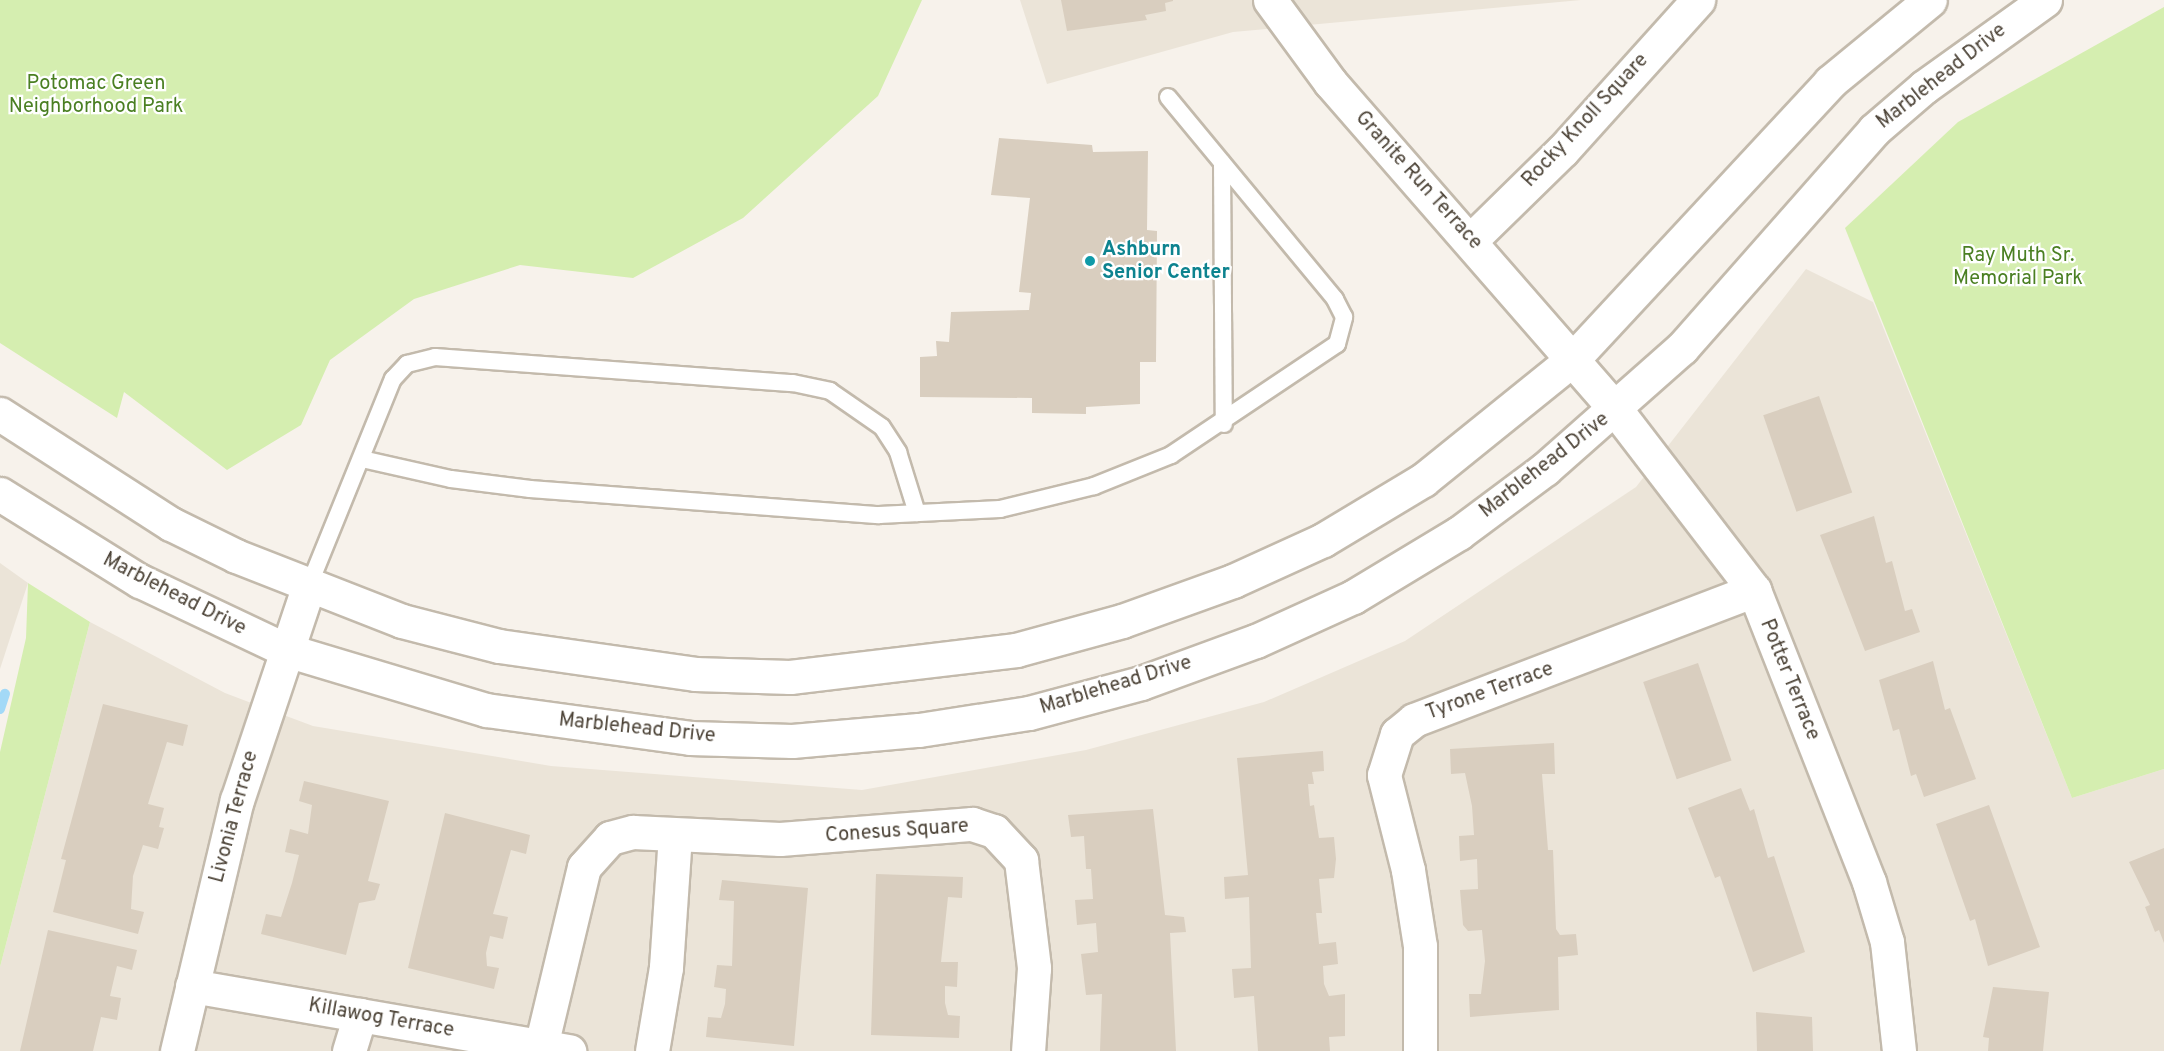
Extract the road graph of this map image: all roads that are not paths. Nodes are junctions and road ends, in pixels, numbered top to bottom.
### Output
1 (1270, 0) edge
2 (1698, 0) edge
3 (1930, 0) edge
4 (2045, 0) edge
5 (1168, 97) dead end
6 (1222, 163) junction
7 (1472, 239) junction
8 (1573, 359) junction
9 (1616, 410) junction
10 (0, 414) edge
11 (1224, 424) junction
12 (362, 459) junction
13 (0, 494) edge
14 (917, 513) junction
15 (308, 588) junction
16 (1754, 590) junction
17 (286, 650) junction
18 (675, 836) junction
19 (192, 986) junction
20 (360, 1015) junction
21 (555, 1049) edge
22 (177, 1051) edge
23 (349, 1051) edge
24 (652, 1051) edge
25 (1028, 1051) edge
26 (1420, 1051) edge
27 (1899, 1051) edge

1 - 7 street, Granite Run Terrace
2 - 7 street, Rocky Knoll Square
3 - 8 street
4 - 9 street, Marblehead Drive
5 - 6 lane
6 - 11 lane
6 - 11 lane
7 - 8 street, Granite Run Terrace
8 - 9 street, Potter Terrace
8 - 15 street
9 - 16 street, Potter Terrace
9 - 17 street, Marblehead Drive
10 - 15 street
11 - 14 lane
12 - 14 lane
12 - 14 lane
12 - 15 lane
13 - 17 street, Marblehead Drive
15 - 17 street, Livonia Terrace
16 - 26 street, Tyrone Terrace
16 - 27 street, Potter Terrace
17 - 19 street, Livonia Terrace
18 - 21 street, Conesus Square
18 - 24 street
18 - 25 street, Conesus Square
19 - 20 street, Killawog Terrace
19 - 22 street, Livonia Terrace
20 - 21 street, Killawog Terrace
20 - 23 street

